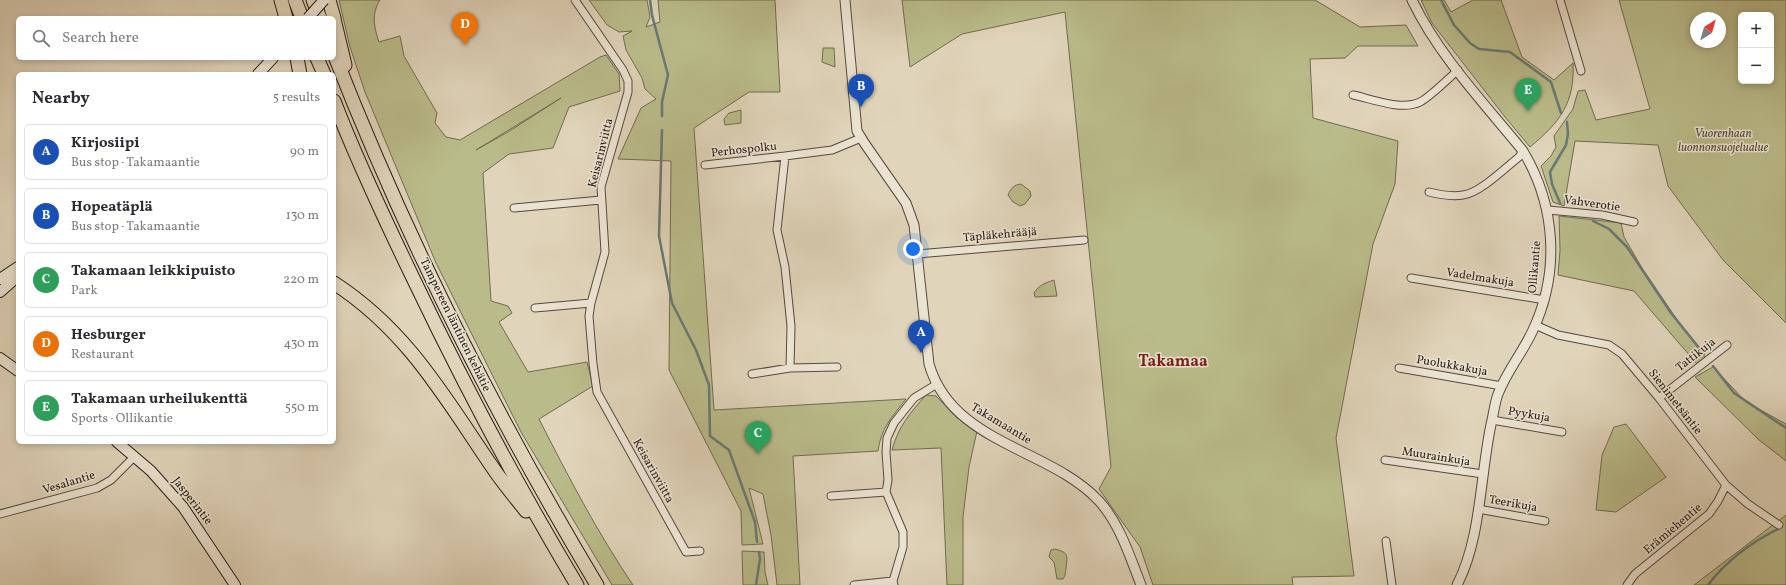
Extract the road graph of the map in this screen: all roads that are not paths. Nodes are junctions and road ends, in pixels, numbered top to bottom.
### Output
1 (281, 0) edge
2 (295, 0) edge
3 (313, 0) edge
4 (324, 0) edge
5 (329, 0) edge
6 (575, 0) edge
7 (844, 0) edge
8 (1412, 0) edge
9 (1560, 0) edge
10 (285, 16) edge
11 (301, 16) edge
12 (310, 16) edge
13 (319, 16) edge
14 (333, 16) edge
15 (336, 28) edge
16 (336, 59) edge
17 (271, 60) edge
18 (297, 60) edge
19 (318, 60) edge
20 (1458, 70) junction
21 (1581, 71) dead end
22 (260, 72) edge
23 (300, 72) edge
24 (323, 72) edge
25 (1353, 95) dead end
26 (336, 106) edge
27 (354, 106) junction
28 (861, 138) junction
29 (1523, 151) junction
30 (785, 156) junction
31 (705, 165) dead end
32 (1429, 192) dead end
33 (601, 200) junction
34 (514, 208) dead end
35 (1548, 210) junction
36 (1634, 222) dead end
37 (1084, 240) dead end
38 (917, 254) junction
39 (16, 268) edge
40 (16, 278) edge
41 (1411, 278) dead end
42 (0, 279) edge
43 (336, 284) edge
44 (0, 292) edge
45 (1545, 300) junction
46 (591, 303) junction
47 (535, 308) dead end
48 (1535, 325) junction
49 (1727, 345) dead end
50 (0, 350) edge
51 (0, 358) edge
52 (837, 367) dead end
53 (14, 368) edge
54 (790, 368) junction
55 (1399, 368) dead end
56 (752, 374) dead end
57 (936, 384) junction
58 (1502, 386) junction
59 (1659, 398) junction
60 (1492, 420) junction
61 (1562, 432) dead end
62 (120, 444) edge
63 (135, 456) junction
64 (1385, 460) dead end
65 (1483, 474) junction
66 (1726, 485) junction
67 (886, 492) junction
68 (831, 496) dead end
69 (1478, 509) junction
70 (0, 514) edge
71 (1545, 521) dead end
72 (1779, 525) dead end
73 (1386, 541) dead end
74 (700, 551) dead end
75 (560, 557) junction
76 (894, 583) edge
77 (235, 585) edge
78 (577, 585) edge
79 (597, 585) edge
80 (854, 585) edge
81 (1141, 585) edge
82 (1392, 585) edge
83 (1457, 585) edge
84 (1627, 585) edge

1 - 10 highway
2 - 11 highway
3 - 13 highway
4 - 12 main road, bridge
5 - 14 highway
6 - 33 street, Keisarinviitta
7 - 28 street, Takamaantie
8 - 20 street, Ollikantie
9 - 21 street
15 - 27 highway
16 - 27 highway, Tampereen läntinen kehätie
17 - 22 main road
18 - 23 highway
19 - 24 highway
20 - 25 street
20 - 29 street, Ollikantie
26 - 75 highway, Tampereen läntinen kehätie
27 - 79 highway, Tampereen läntinen kehätie
28 - 30 street, Perhospolku
28 - 38 street, Takamaantie
29 - 32 street
29 - 35 street, Ollikantie
30 - 31 street, Perhospolku
30 - 54 street
33 - 34 street
33 - 46 street, Keisarinviitta
35 - 36 street, Vahverotie
35 - 45 street, Ollikantie
37 - 38 street, Täpläkehrääjä
38 - 57 street, Takamaantie
39 - 42 main road
40 - 44 main road
41 - 45 street, Vadelmakuja
43 - 75 highway
45 - 48 street, Ollikantie
46 - 47 street
46 - 74 street, Keisarinviitta
48 - 58 street, Ollikantie
48 - 59 street, Sienimetsäntie
49 - 59 street, Tattikuja
50 - 53 main road
51 - 53 main road
52 - 54 street
54 - 56 street
55 - 58 street, Puolukkakuja
57 - 67 street
57 - 81 street, Takamaantie
58 - 60 street, Ollikantie
59 - 66 street, Sienimetsäntie
60 - 61 street, Pyykuja
60 - 65 street, Ollikantie
62 - 63 main road, Jasperintie
63 - 70 street, Vesalantie
63 - 77 main road, Jasperintie
64 - 65 street, Muurainkuja
65 - 69 street, Ollikantie
66 - 72 street, Sienimetsäntie
66 - 84 street, Erämiehentie
67 - 68 street
67 - 76 street
69 - 71 street, Teerikuja
69 - 83 street, Ollikantie
73 - 82 street
75 - 78 highway, Tampereen läntinen kehätie
76 - 80 street

